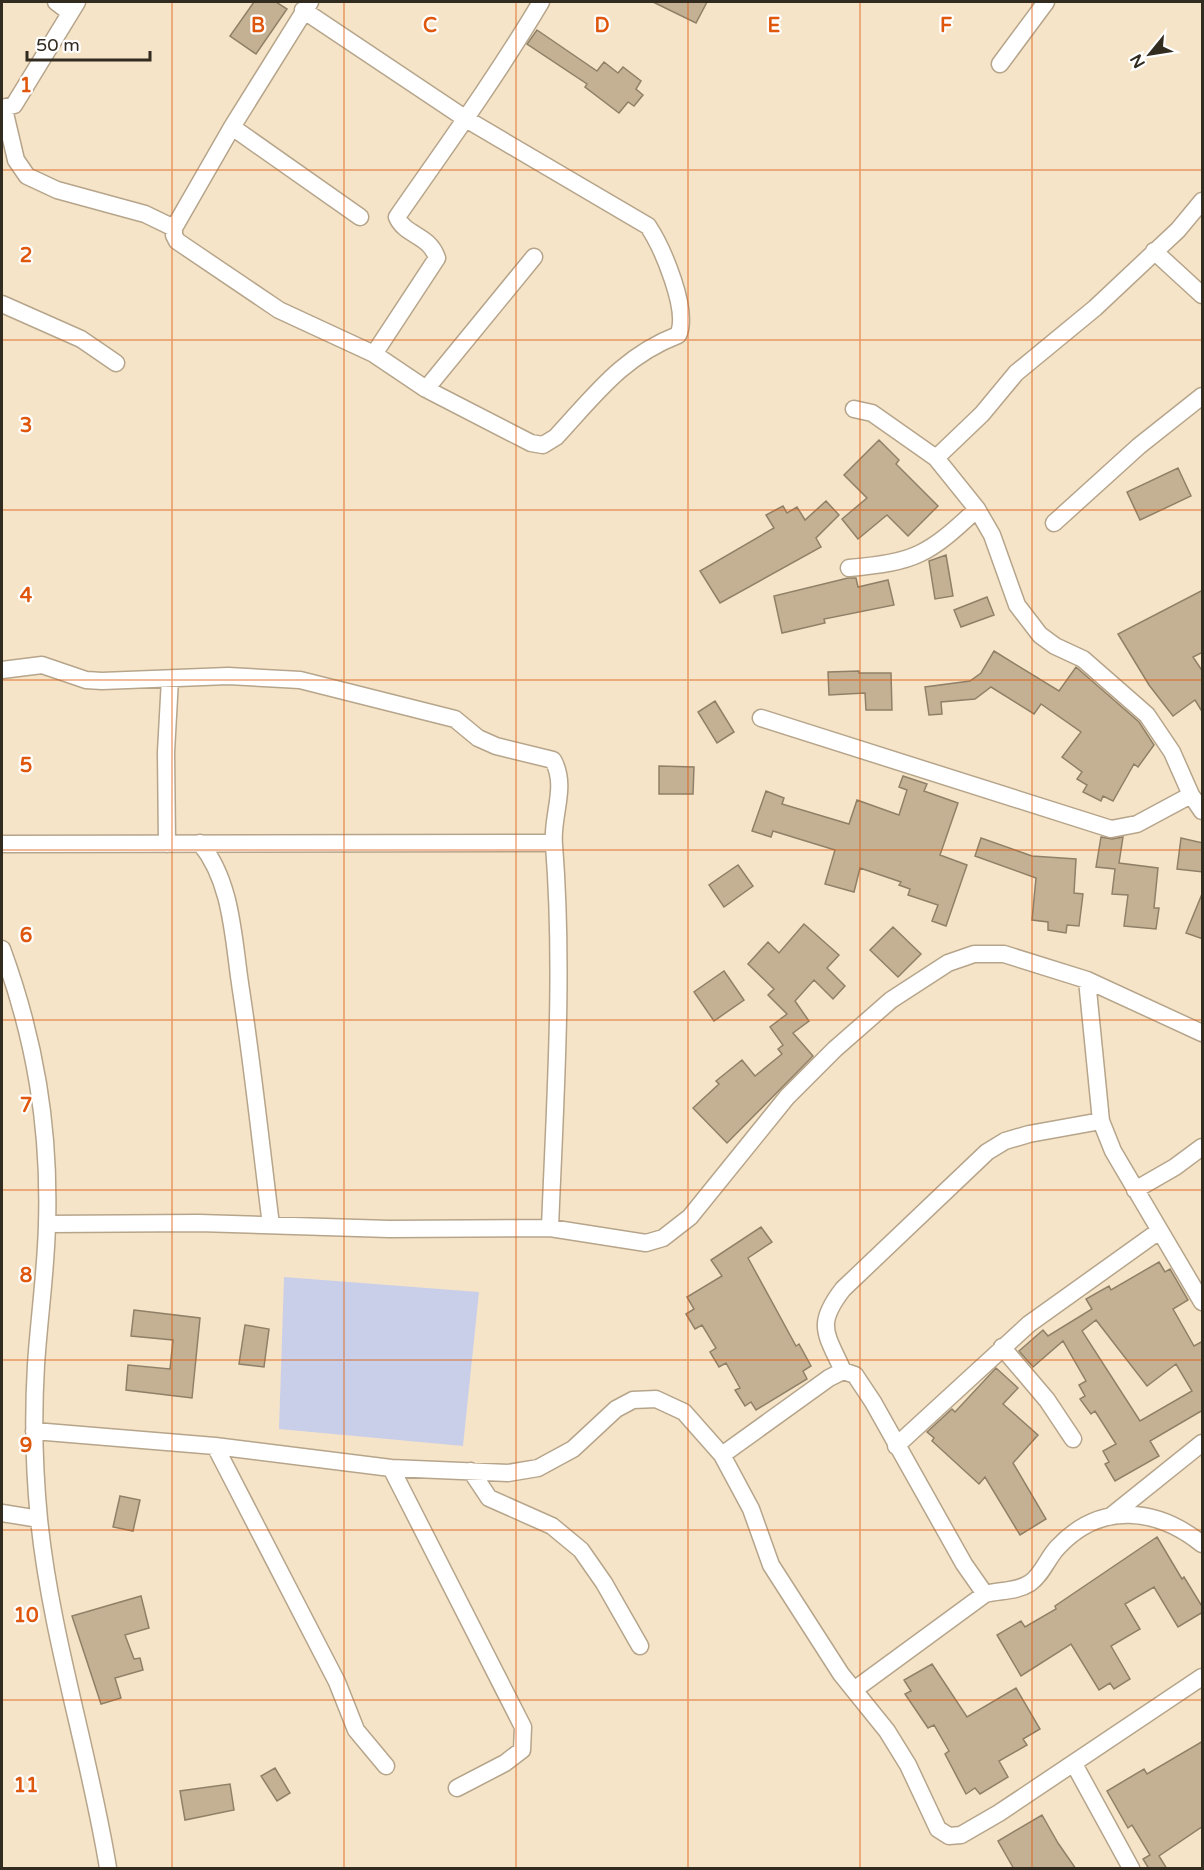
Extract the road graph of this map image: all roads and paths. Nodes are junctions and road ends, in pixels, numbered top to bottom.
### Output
1 (541, 2) edge
2 (1046, 2) edge
3 (67, 5) edge
4 (307, 6) edge
5 (1000, 64) dead end
6 (3, 108) edge
7 (466, 119) junction
8 (232, 127) junction
9 (1203, 201) edge
10 (360, 217) dead end
11 (174, 228) junction
12 (1154, 251) junction
13 (534, 256) dead end
14 (1203, 295) edge
15 (2, 304) edge
16 (374, 354) junction
17 (116, 363) dead end
18 (426, 389) junction
19 (1203, 396) edge
20 (854, 409) dead end
21 (936, 458) junction
22 (977, 509) junction
23 (1054, 523) dead end
24 (849, 568) dead end
25 (2, 670) edge
26 (170, 679) junction
27 (761, 718) dead end
28 (1191, 795) junction
29 (1203, 811) edge
30 (200, 843) junction
31 (553, 843) junction
32 (2, 844) edge
33 (168, 844) junction
34 (2, 949) edge
35 (1087, 980) junction
36 (1203, 1033) edge
37 (1101, 1121) junction
38 (1203, 1147) edge
39 (1135, 1190) junction
40 (47, 1224) junction
41 (271, 1225) junction
42 (550, 1228) junction
43 (1159, 1231) junction
44 (1203, 1302) edge
45 (1002, 1347) junction
46 (843, 1371) junction
47 (34, 1431) junction
48 (1073, 1439) dead end
49 (1203, 1443) edge
50 (215, 1446) junction
51 (896, 1446) junction
52 (722, 1455) junction
53 (391, 1468) junction
54 (471, 1471) junction
55 (2, 1513) edge
56 (1111, 1516) junction
57 (39, 1519) junction
58 (1203, 1544) edge
59 (985, 1594) junction
60 (640, 1646) dead end
61 (1203, 1677) edge
62 (854, 1690) junction
63 (1074, 1764) junction
64 (386, 1766) dead end
65 (457, 1788) dead end
66 (108, 1869) edge
67 (1131, 1869) edge

1 - 7 street
2 - 5 street
3 - 6 street
4 - 7 street
4 - 8 street
6 - 11 street
7 - 16 street
7 - 18 street
8 - 10 street
8 - 11 street
9 - 12 street
11 - 16 street
12 - 14 street
12 - 21 street
13 - 18 street
15 - 17 street
16 - 18 street
19 - 23 street
20 - 21 street
21 - 22 street
22 - 24 street
22 - 28 street
25 - 26 street
26 - 31 street
26 - 33 street
27 - 28 street
28 - 29 street
30 - 31 street
30 - 33 street
30 - 41 street
31 - 42 street
32 - 33 street
34 - 40 street
35 - 36 street
35 - 37 street
35 - 42 street
37 - 39 street
37 - 46 street
38 - 39 street
39 - 43 street
40 - 41 street
40 - 47 street
41 - 42 street
43 - 44 street
43 - 45 street
45 - 48 street
45 - 51 street
46 - 51 street
46 - 52 street
47 - 50 street
47 - 57 street
49 - 56 street
50 - 53 street
50 - 64 street
51 - 59 street
52 - 54 street
52 - 62 street
53 - 54 street
53 - 65 street
54 - 60 street
55 - 57 street
56 - 58 street
56 - 59 street
57 - 66 street
59 - 62 street
61 - 63 street
62 - 63 street
63 - 67 street

